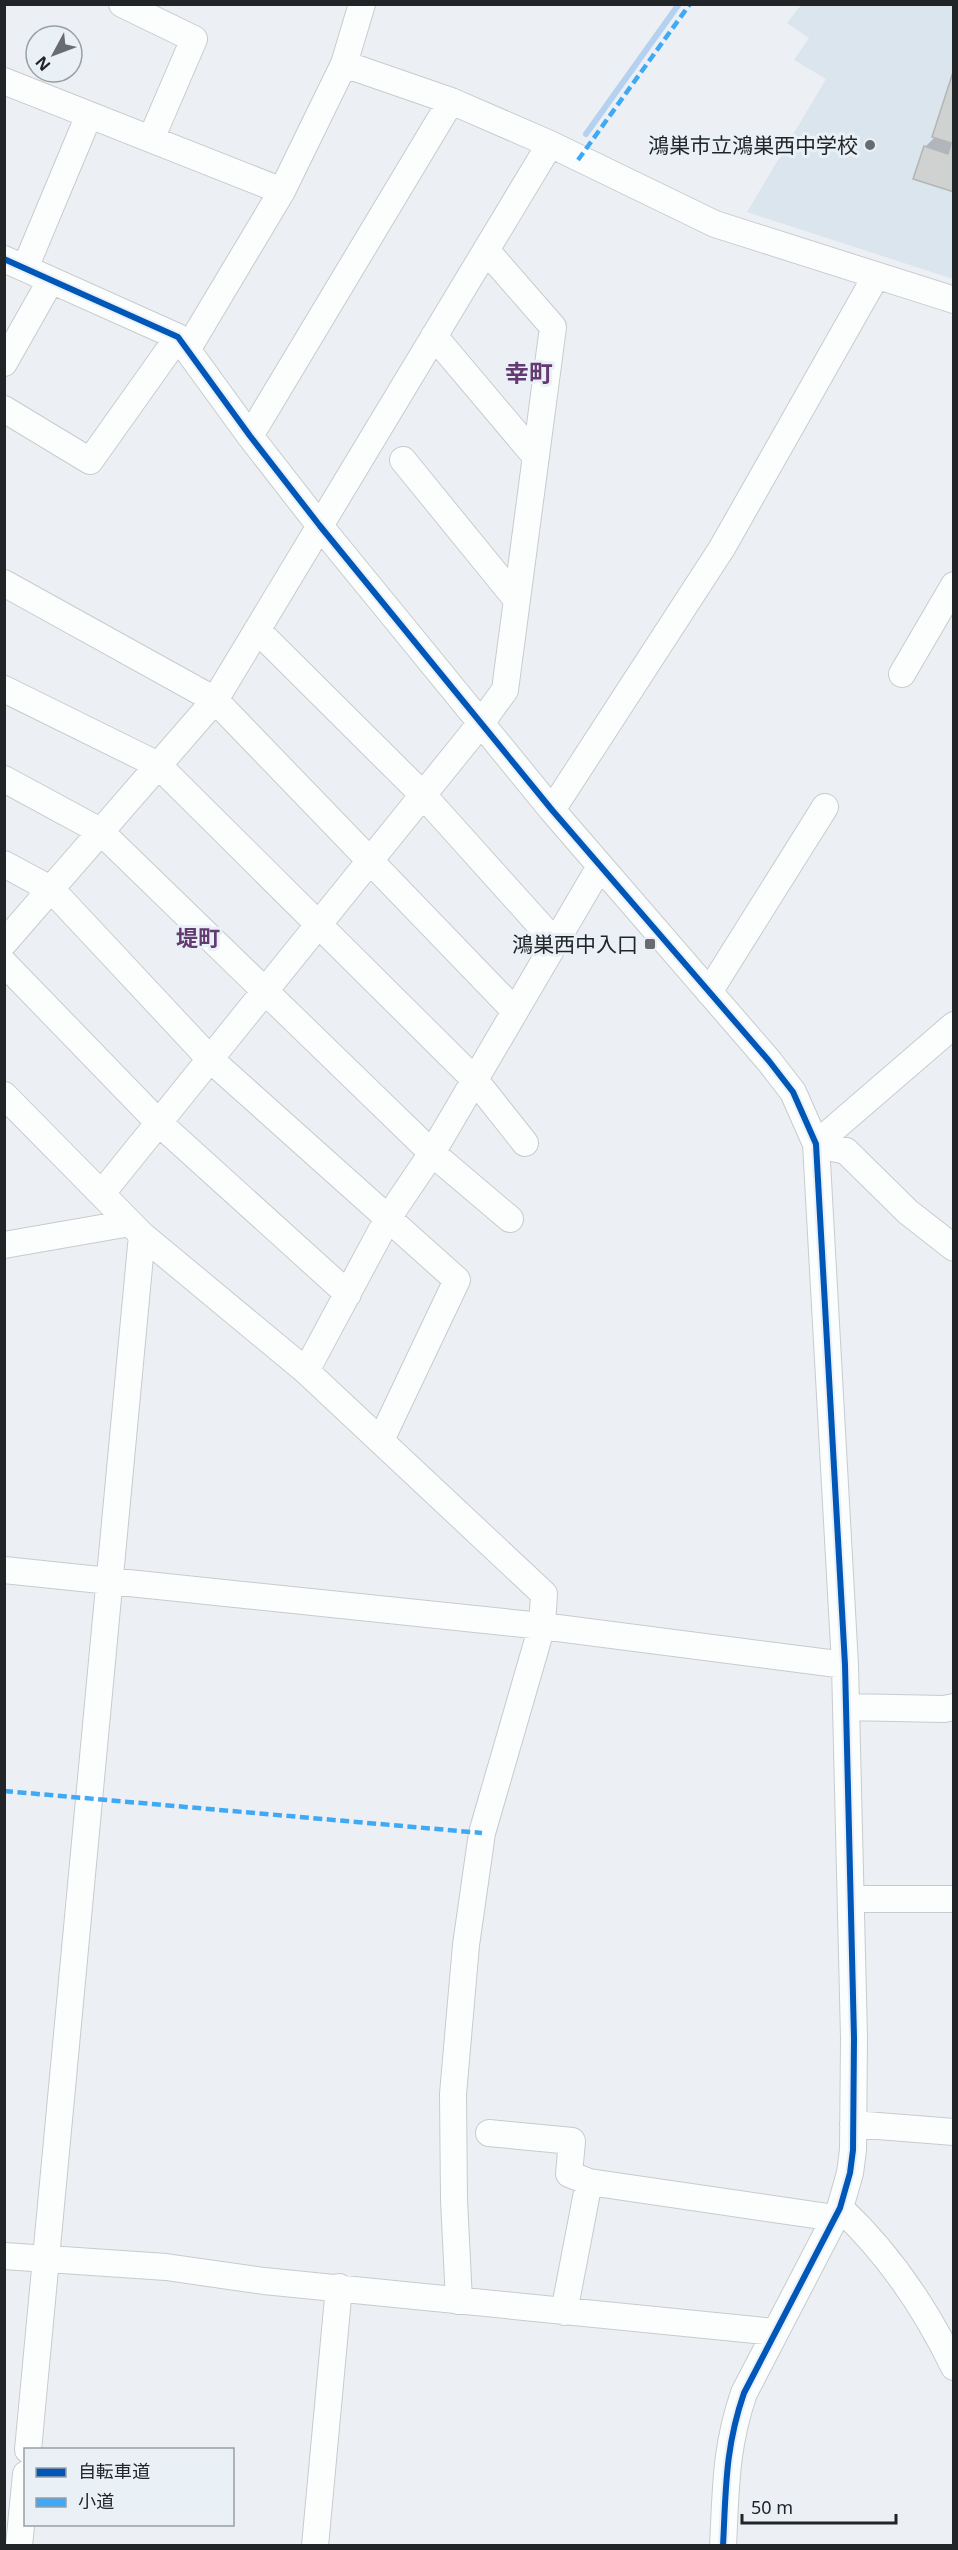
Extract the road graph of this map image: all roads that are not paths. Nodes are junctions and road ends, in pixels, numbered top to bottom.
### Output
1 (122, 4) edge
2 (362, 4) edge
3 (344, 64) junction
4 (4, 81) edge
5 (451, 101) junction
6 (89, 114) junction
7 (151, 139) junction
8 (550, 144) junction
9 (282, 191) junction
10 (486, 250) junction
11 (15, 264) edge
12 (876, 276) junction
13 (51, 280) junction
14 (954, 300) edge
15 (434, 336) junction
16 (182, 343) junction
17 (4, 363) edge
18 (4, 409) edge
19 (250, 436) junction
20 (536, 457) junction
21 (403, 460) dead end
22 (320, 526) junction
23 (4, 584) edge
24 (954, 585) edge
25 (517, 600) junction
26 (257, 630) junction
27 (902, 674) dead end
28 (4, 689) edge
29 (214, 700) junction
30 (481, 723) junction
31 (158, 765) junction
32 (4, 779) edge
33 (423, 795) junction
34 (825, 807) dead end
35 (552, 810) junction
36 (100, 831) junction
37 (370, 860) junction
38 (4, 864) edge
39 (600, 867) junction
40 (52, 890) junction
41 (317, 926) junction
42 (555, 942) junction
43 (4, 943) edge
44 (4, 963) edge
45 (264, 992) junction
46 (709, 992) junction
47 (514, 1010) junction
48 (954, 1025) edge
49 (210, 1059) junction
50 (475, 1080) junction
51 (4, 1095) edge
52 (159, 1122) junction
53 (525, 1143) dead end
54 (816, 1144) junction
55 (432, 1153) junction
56 (102, 1193) junction
57 (388, 1218) junction
58 (510, 1220) dead end
59 (136, 1229) junction
60 (4, 1245) edge
61 (954, 1248) edge
62 (348, 1294) junction
63 (306, 1371) junction
64 (381, 1440) junction
65 (4, 1570) edge
66 (108, 1581) junction
67 (542, 1626) junction
68 (845, 1665) junction
69 (846, 1707) junction
70 (954, 1707) edge
71 (851, 1899) junction
72 (954, 1899) edge
73 (853, 2124) junction
74 (954, 2132) edge
75 (489, 2133) dead end
76 (589, 2182) junction
77 (838, 2213) junction
78 (4, 2256) edge
79 (45, 2259) junction
80 (339, 2287) junction
81 (459, 2301) junction
82 (564, 2312) junction
83 (775, 2332) junction
84 (954, 2367) edge
85 (28, 2448) edge
86 (24, 2495) edge
87 (19, 2546) edge
88 (315, 2546) edge
89 (723, 2546) edge

1 - 7 street
2 - 3 street
3 - 5 street
3 - 9 street
4 - 6 street
5 - 8 street
5 - 19 street
6 - 7 street
6 - 11 street
7 - 9 street
8 - 10 street
8 - 12 street
9 - 16 street
10 - 15 street
10 - 20 street
11 - 13 street
12 - 14 street
12 - 35 street
13 - 16 street
13 - 17 street
15 - 20 street
15 - 22 street
16 - 18 street
16 - 19 street
19 - 22 street
20 - 25 street
21 - 25 street
22 - 26 street
22 - 30 street
23 - 29 street
24 - 27 street
25 - 30 street
26 - 29 street
26 - 33 street
28 - 31 street
29 - 31 street
29 - 37 street
30 - 33 street
30 - 35 street
31 - 36 street
31 - 41 street
32 - 36 street
33 - 37 street
33 - 42 street
34 - 46 street
35 - 39 street
36 - 40 street
36 - 45 street
37 - 41 street
37 - 47 street
38 - 40 street
39 - 42 street
39 - 46 street
40 - 43 street
40 - 49 street
41 - 45 street
41 - 50 street
42 - 47 street
44 - 52 street
45 - 49 street
45 - 55 street
46 - 54 street
47 - 50 street
48 - 54 street
49 - 52 street
49 - 57 street
50 - 53 street
50 - 55 street
51 - 56 street
52 - 56 street
52 - 62 street
54 - 61 street
54 - 68 street
55 - 57 street
55 - 58 street
56 - 59 street
57 - 62 street
57 - 64 street
59 - 60 street
59 - 63 street
59 - 66 street
62 - 63 street
63 - 64 street
64 - 67 street
65 - 66 street
66 - 67 street
66 - 79 street
67 - 68 street
67 - 81 street
68 - 69 street
69 - 70 street
69 - 71 street
71 - 72 street
71 - 73 street
73 - 74 street
73 - 77 street
75 - 76 street
76 - 77 street
76 - 82 street
77 - 83 street
77 - 84 street
78 - 79 street
79 - 80 street
79 - 85 street
80 - 81 street
80 - 88 street
81 - 82 street
82 - 83 street
83 - 89 street
86 - 87 street

